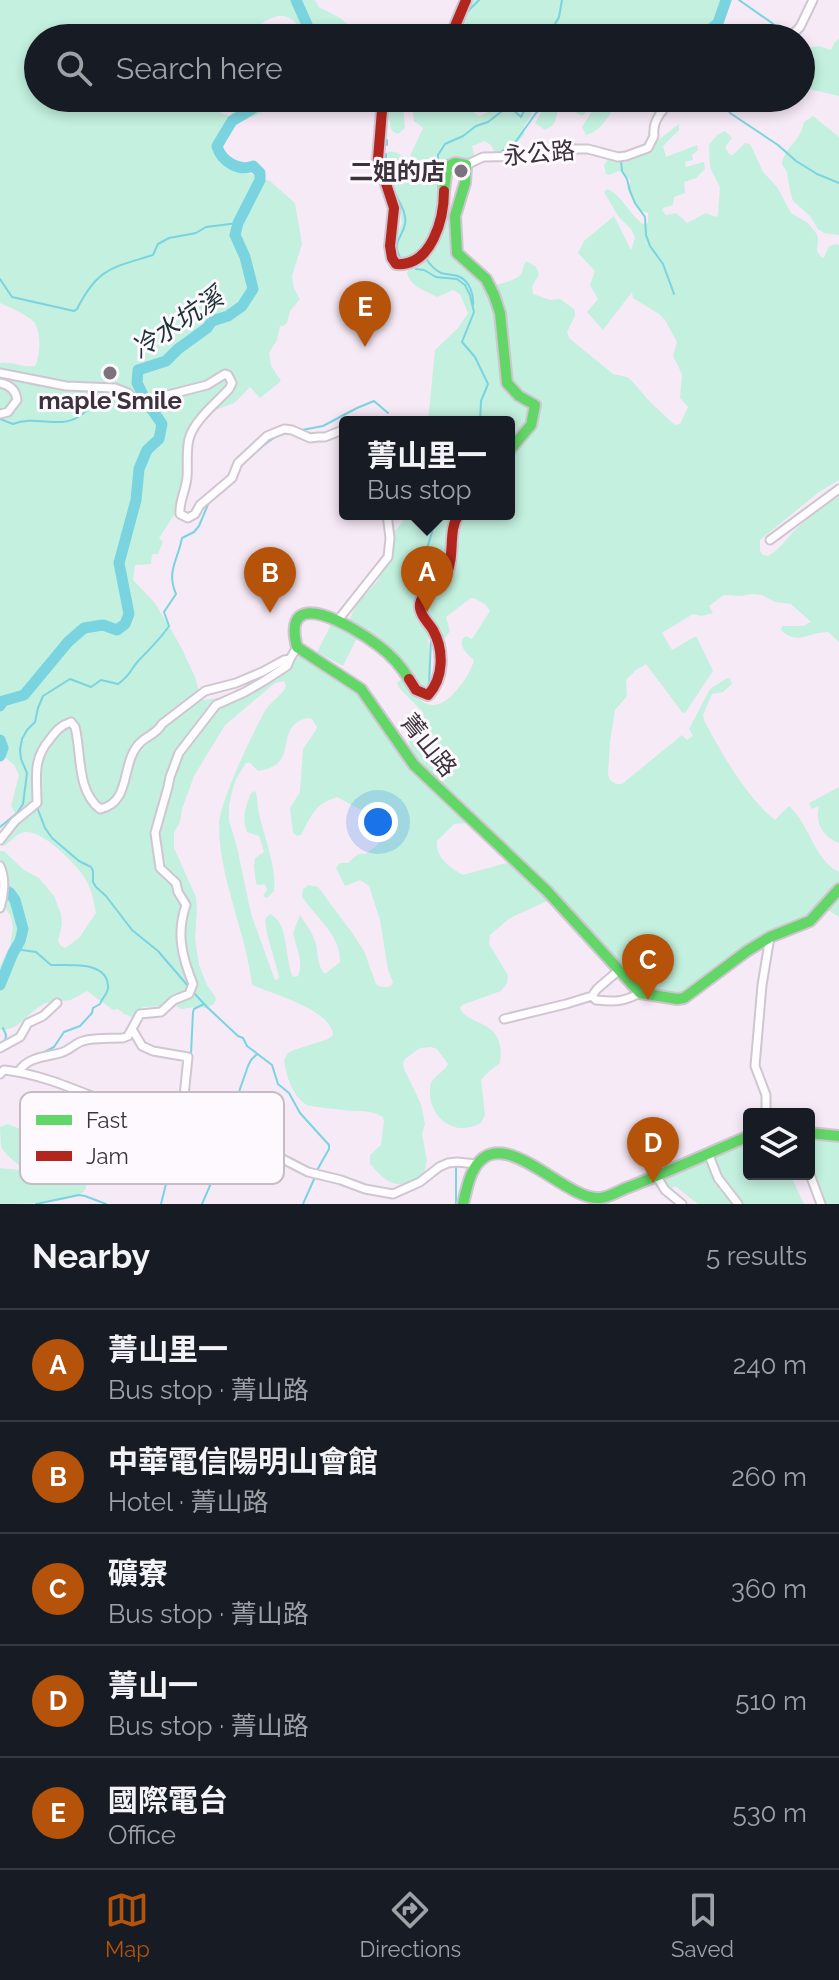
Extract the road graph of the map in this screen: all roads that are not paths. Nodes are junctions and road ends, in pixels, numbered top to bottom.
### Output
1 (466, 0) edge
2 (813, 0) edge
3 (456, 24) edge
4 (801, 24) edge
5 (382, 112) edge
6 (661, 112) edge
7 (466, 165) junction
8 (0, 373) edge
9 (0, 383) edge
10 (0, 414) edge
11 (339, 431) edge
12 (515, 445) edge
13 (839, 489) edge
14 (388, 520) edge
15 (454, 520) edge
16 (770, 540) dead end
17 (338, 620) junction
18 (297, 647) junction
19 (290, 659) junction
20 (0, 840) edge
21 (0, 866) edge
22 (839, 889) edge
23 (0, 908) edge
24 (770, 937) junction
25 (618, 971) junction
26 (640, 993) junction
27 (592, 996) junction
28 (57, 1003) dead end
29 (504, 1019) dead end
30 (132, 1029) junction
31 (0, 1048) edge
32 (19, 1071) junction
33 (0, 1074) edge
34 (80, 1092) edge
35 (184, 1092) edge
36 (766, 1108) edge
37 (815, 1134) edge
38 (839, 1136) edge
39 (743, 1138) edge
40 (708, 1153) junction
41 (284, 1160) edge
42 (477, 1164) junction
43 (657, 1177) junction
44 (812, 1180) edge
45 (463, 1204) edge
46 (682, 1204) edge
47 (738, 1204) edge
48 (821, 1204) edge

1 - 3 street
2 - 4 street
5 - 7 street
6 - 7 street, 永公路
7 - 12 street
8 - 11 street
9 - 10 street
13 - 16 street
14 - 17 street
15 - 17 street, 菁山路
17 - 18 street, 菁山路
18 - 19 street
18 - 25 street, 菁山路
19 - 20 street
19 - 30 street
21 - 23 street
22 - 24 street
24 - 26 street
24 - 36 street
25 - 26 street, 菁山路
25 - 27 street
26 - 27 street
27 - 29 street
28 - 31 street
30 - 32 street
30 - 35 street
32 - 33 street
32 - 34 street
37 - 38 street
39 - 40 street
40 - 43 street
40 - 47 street
41 - 42 street
42 - 43 street
42 - 45 street
43 - 46 street
44 - 48 street

